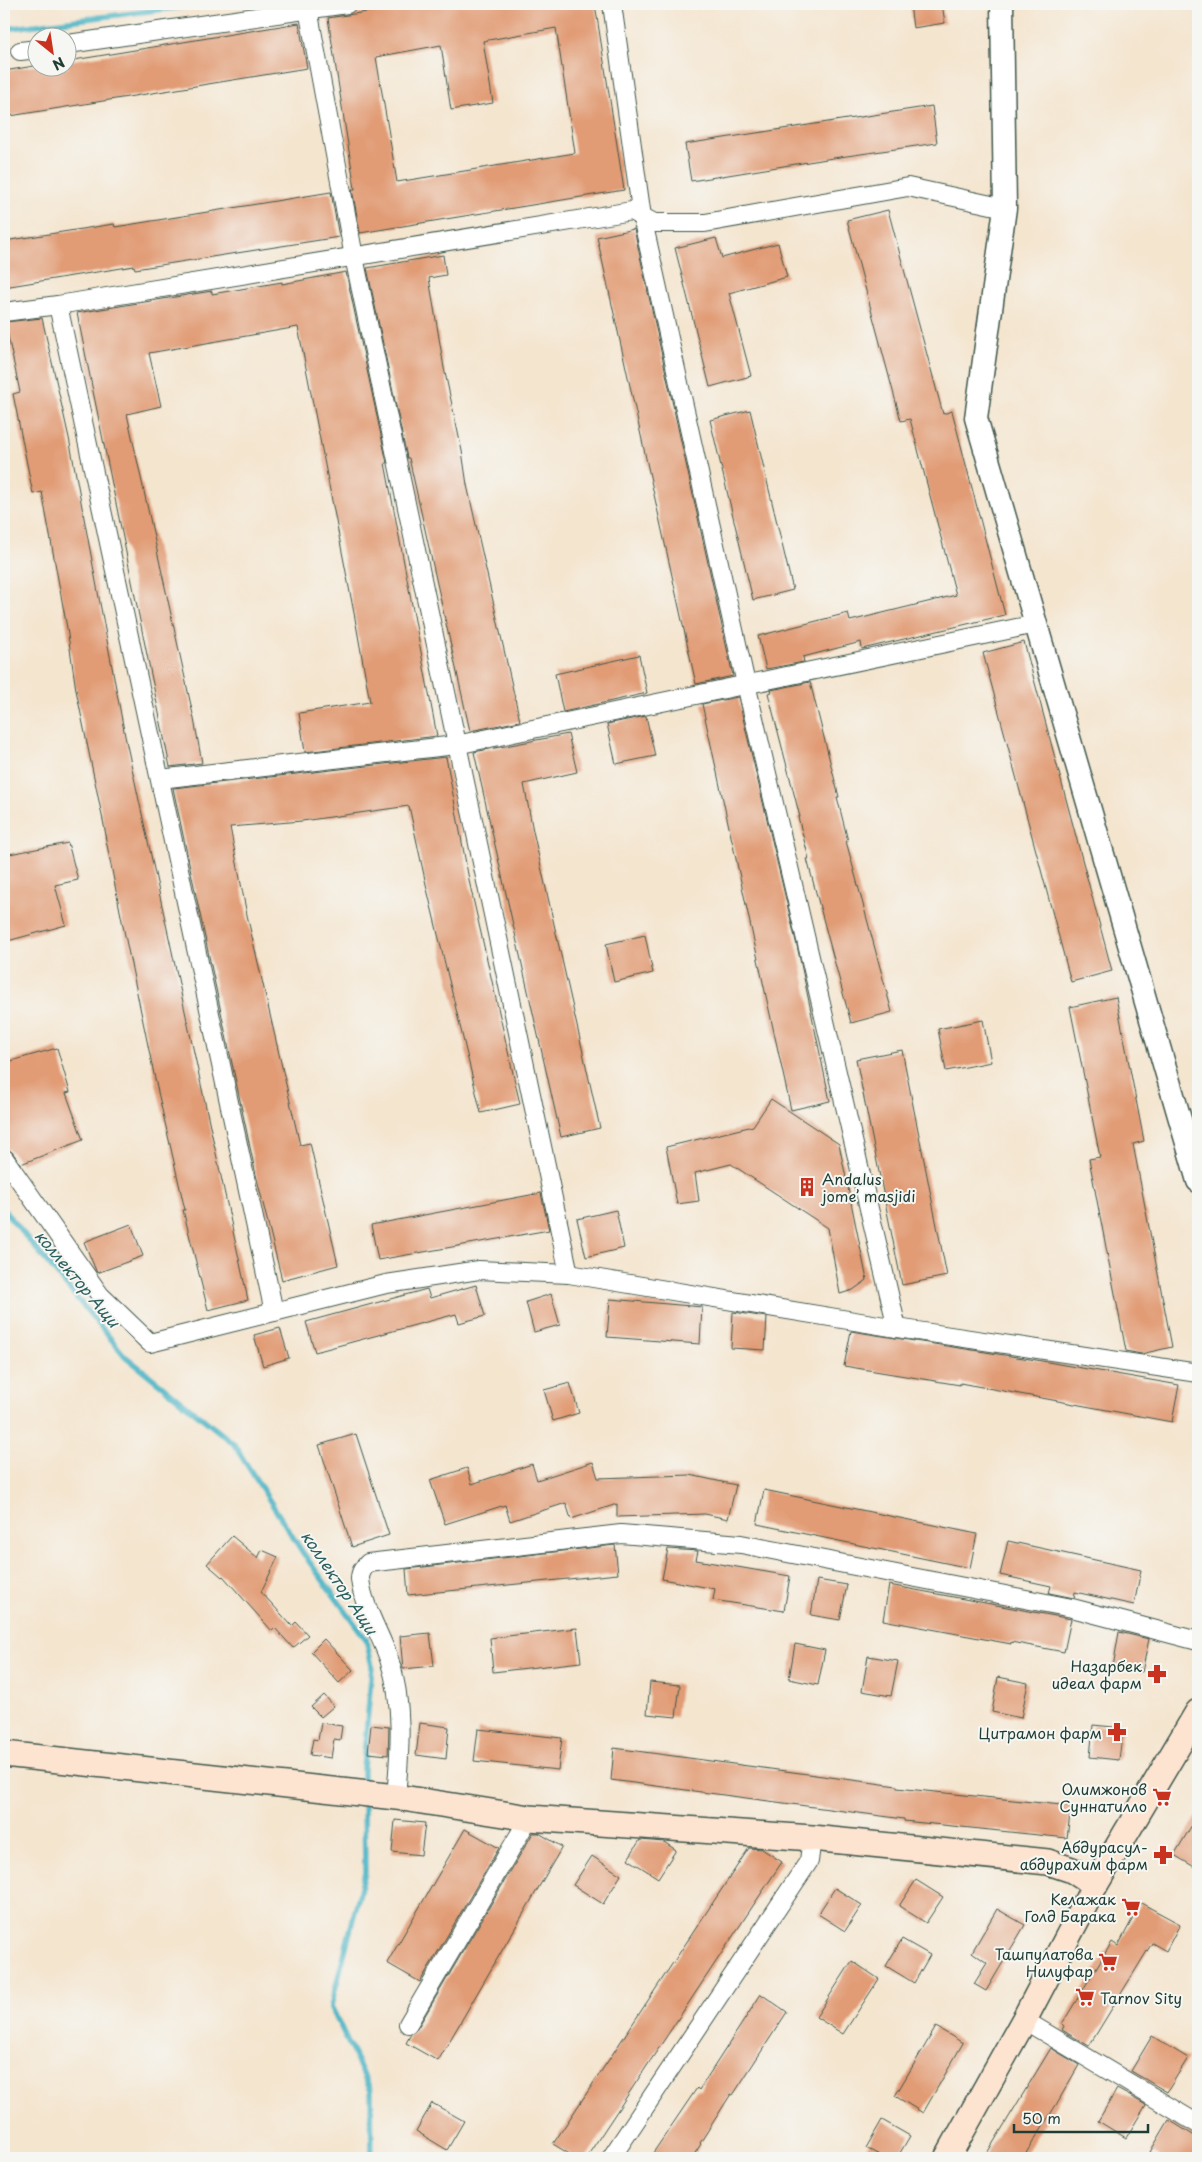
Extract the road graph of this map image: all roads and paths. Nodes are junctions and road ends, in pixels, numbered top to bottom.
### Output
1 (347, 4) edge
2 (612, 4) edge
3 (1002, 4) edge
4 (308, 9) junction
5 (78, 43) edge
6 (1005, 208) junction
7 (642, 217) junction
8 (354, 257) junction
9 (58, 306) junction
10 (4, 312) edge
11 (1036, 624) junction
12 (746, 684) junction
13 (456, 745) junction
14 (160, 779) junction
15 (4, 1158) edge
16 (1198, 1182) edge
17 (568, 1274) junction
18 (274, 1312) junction
19 (897, 1328) junction
20 (1198, 1374) edge
21 (1198, 1641) edge
22 (1198, 1712) edge
23 (4, 1754) edge
24 (388, 1796) junction
25 (529, 1818) junction
26 (812, 1838) junction
27 (1095, 1885) junction
28 (1024, 2020) junction
29 (408, 2024) dead end
30 (1198, 2124) edge
31 (611, 2158) edge
32 (946, 2158) edge

1 - 4 street
2 - 7 street
3 - 6 street
4 - 5 street
4 - 8 street
6 - 7 street
6 - 11 street
7 - 8 street
7 - 12 street
8 - 9 street
8 - 13 street
9 - 10 street
9 - 14 street
11 - 12 street
11 - 16 street
12 - 13 street
12 - 19 street
13 - 14 street
13 - 17 street
14 - 18 street
15 - 18 street
17 - 18 street
17 - 19 street
19 - 20 street
21 - 24 street
22 - 27 main road
23 - 24 main road
24 - 25 main road
25 - 26 main road
25 - 29 street
26 - 27 main road
26 - 31 street
27 - 28 main road
28 - 30 street
28 - 32 main road

